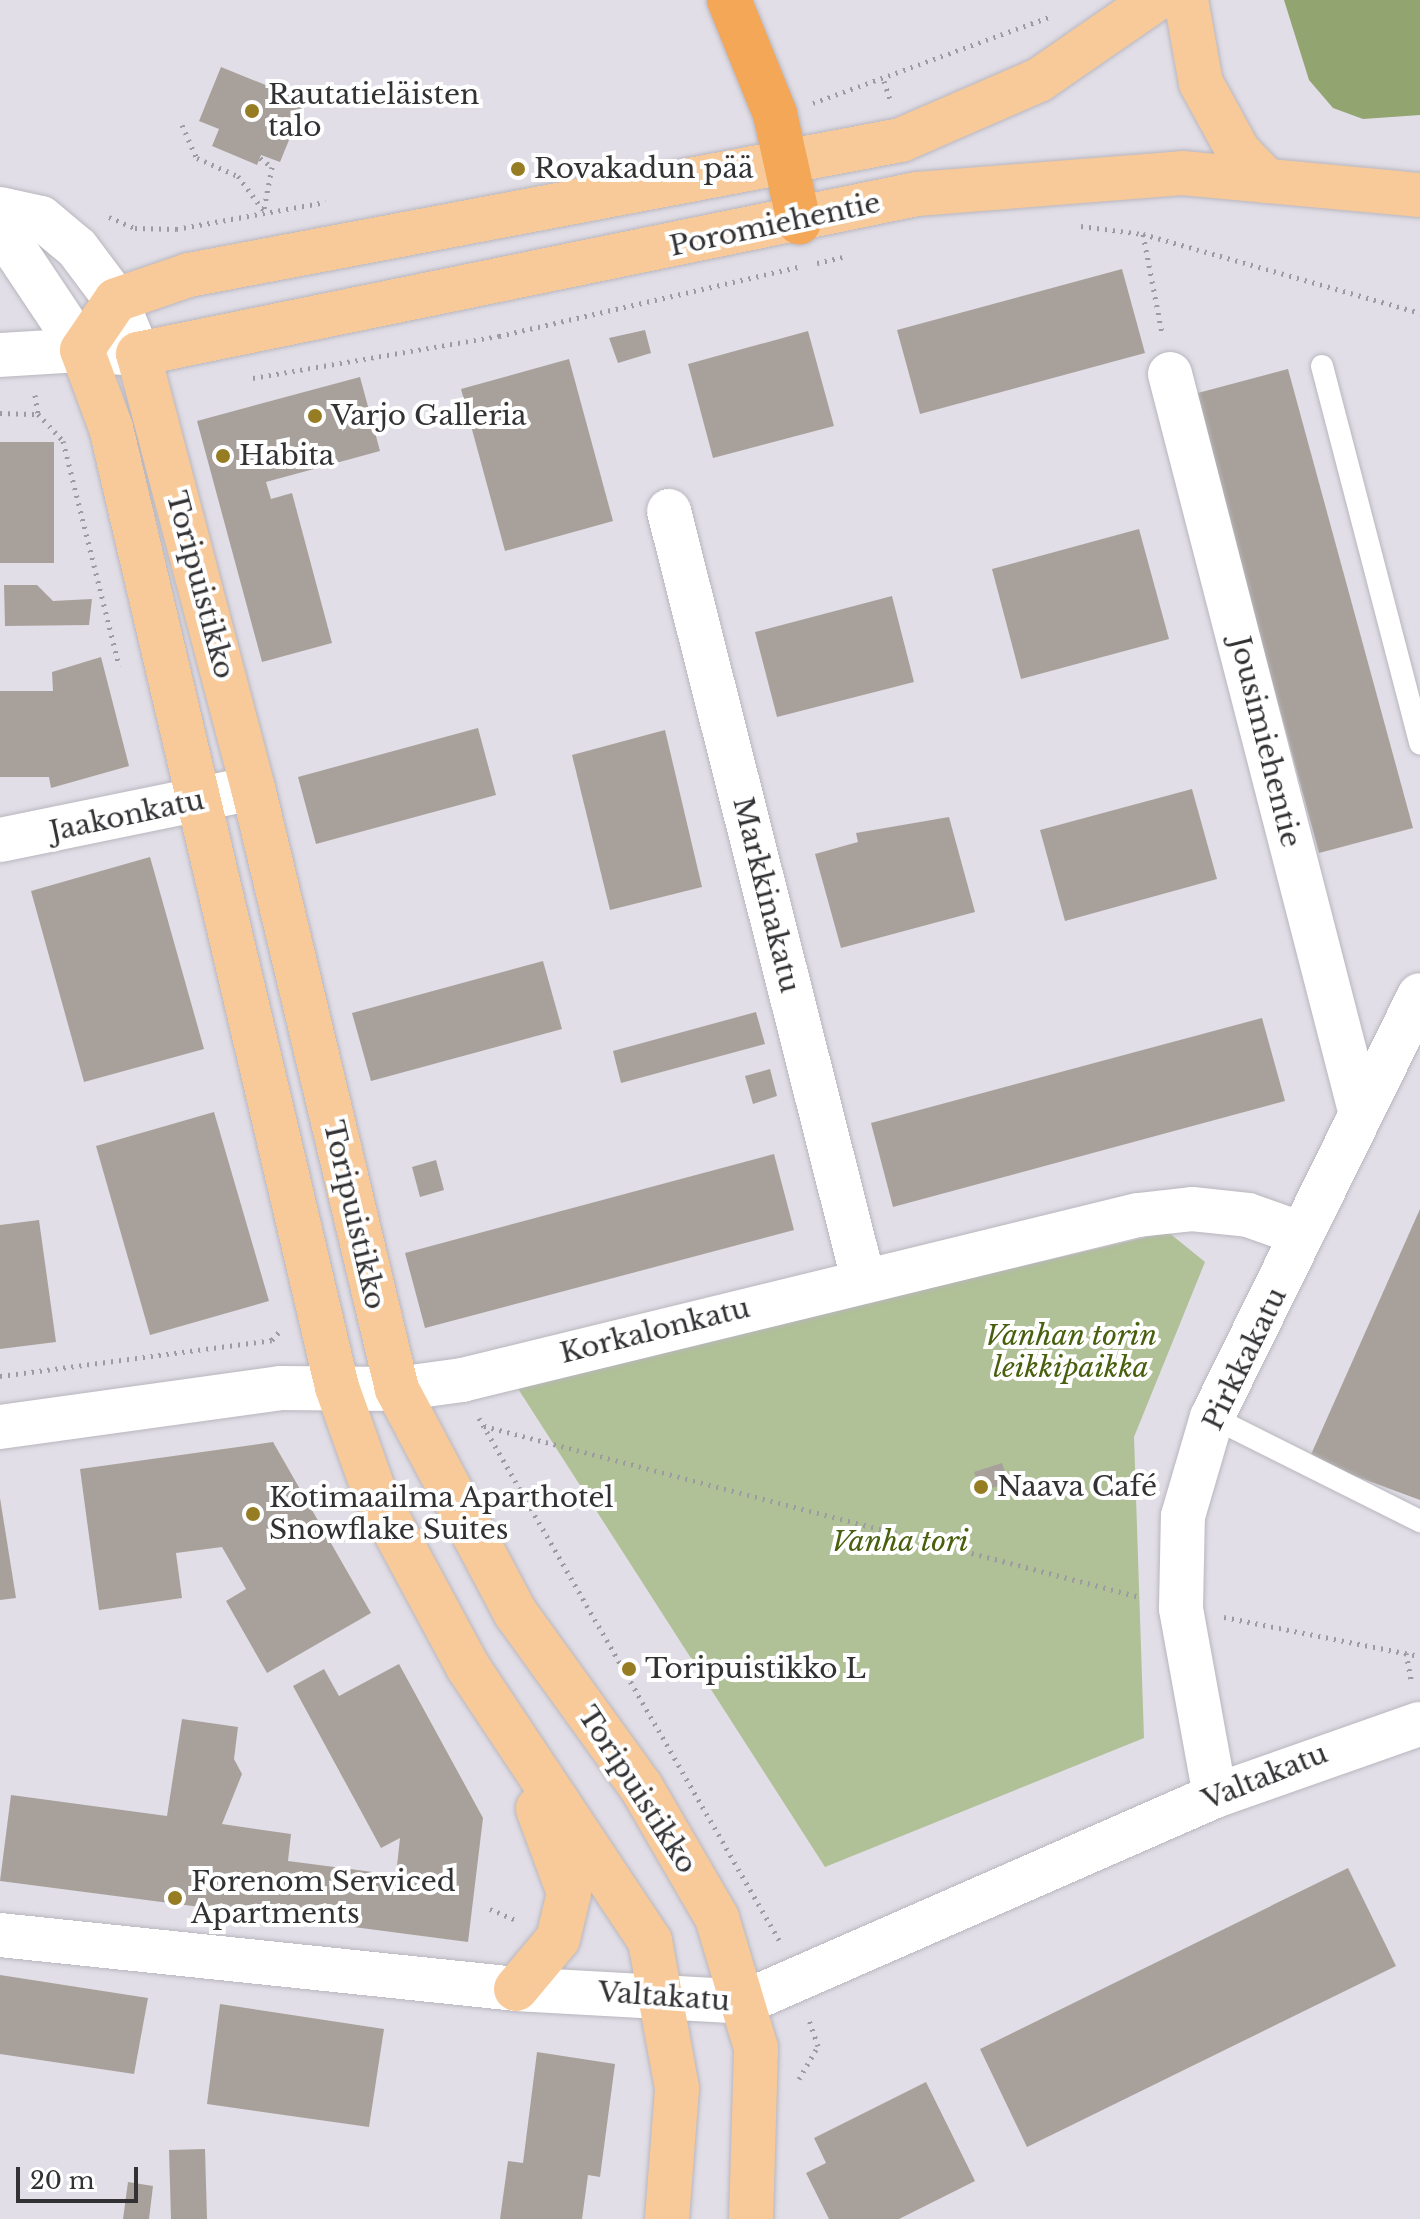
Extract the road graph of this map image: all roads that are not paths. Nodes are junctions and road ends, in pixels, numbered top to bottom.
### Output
1 (729, 0) edge
2 (1155, 0) edge
3 (1186, 0) edge
4 (785, 165) junction
5 (1267, 181) junction
6 (1420, 195) edge
7 (0, 209) edge
8 (799, 222) junction
9 (0, 227) edge
10 (116, 300) junction
11 (82, 350) junction
12 (138, 354) junction
13 (0, 355) edge
14 (1322, 366) dead end
15 (1170, 374) road end
16 (669, 511) dead end
17 (1420, 743) edge
18 (253, 788) junction
19 (202, 801) junction
20 (0, 840) edge
21 (1420, 995) edge
22 (1360, 1111) junction
23 (1302, 1234) junction
24 (863, 1279) junction
25 (337, 1387) junction
26 (397, 1389) junction
27 (1212, 1417) junction
28 (0, 1427) edge
29 (1420, 1521) edge
30 (1420, 1724) edge
31 (522, 1749) junction
32 (1215, 1796) junction
33 (0, 1935) edge
34 (516, 1989) junction
35 (665, 2000) junction
36 (745, 2002) junction
37 (667, 2219) edge
38 (751, 2219) edge

1 - 4 highway
2 - 4 main road, Poromiehentie
3 - 5 main road
4 - 8 highway
4 - 10 main road, Poromiehentie
5 - 6 main road, Poromiehentie
5 - 8 main road, Poromiehentie
7 - 10 street
8 - 12 main road, Poromiehentie
9 - 11 street
10 - 11 main road
10 - 12 street
11 - 12 street, Poromiehentie
11 - 13 street, Poromiehentie
11 - 19 main road, Toripuistikko
12 - 18 main road, Toripuistikko
14 - 17 lane
15 - 22 street, Jousimiehentie
16 - 24 street, Markkinakatu
18 - 19 street, Jaakonkatu
18 - 26 main road, Toripuistikko
19 - 20 street, Jaakonkatu
19 - 25 main road, Toripuistikko
21 - 22 street, Pirkkakatu
22 - 23 street, Pirkkakatu
23 - 24 street, Korkalonkatu
23 - 27 street, Pirkkakatu
24 - 26 street, Korkalonkatu
25 - 26 street, Korkalonkatu
25 - 28 street, Korkalonkatu
25 - 31 main road, Toripuistikko
26 - 36 main road, Toripuistikko
27 - 29 lane
27 - 32 street, Pirkkakatu
30 - 32 street, Valtakatu
31 - 34 main road
31 - 35 main road, Toripuistikko
32 - 36 street, Valtakatu
33 - 34 street, Valtakatu
34 - 35 street, Valtakatu
35 - 36 street, Valtakatu
35 - 37 main road, Toripuistikko
36 - 38 main road, Toripuistikko

